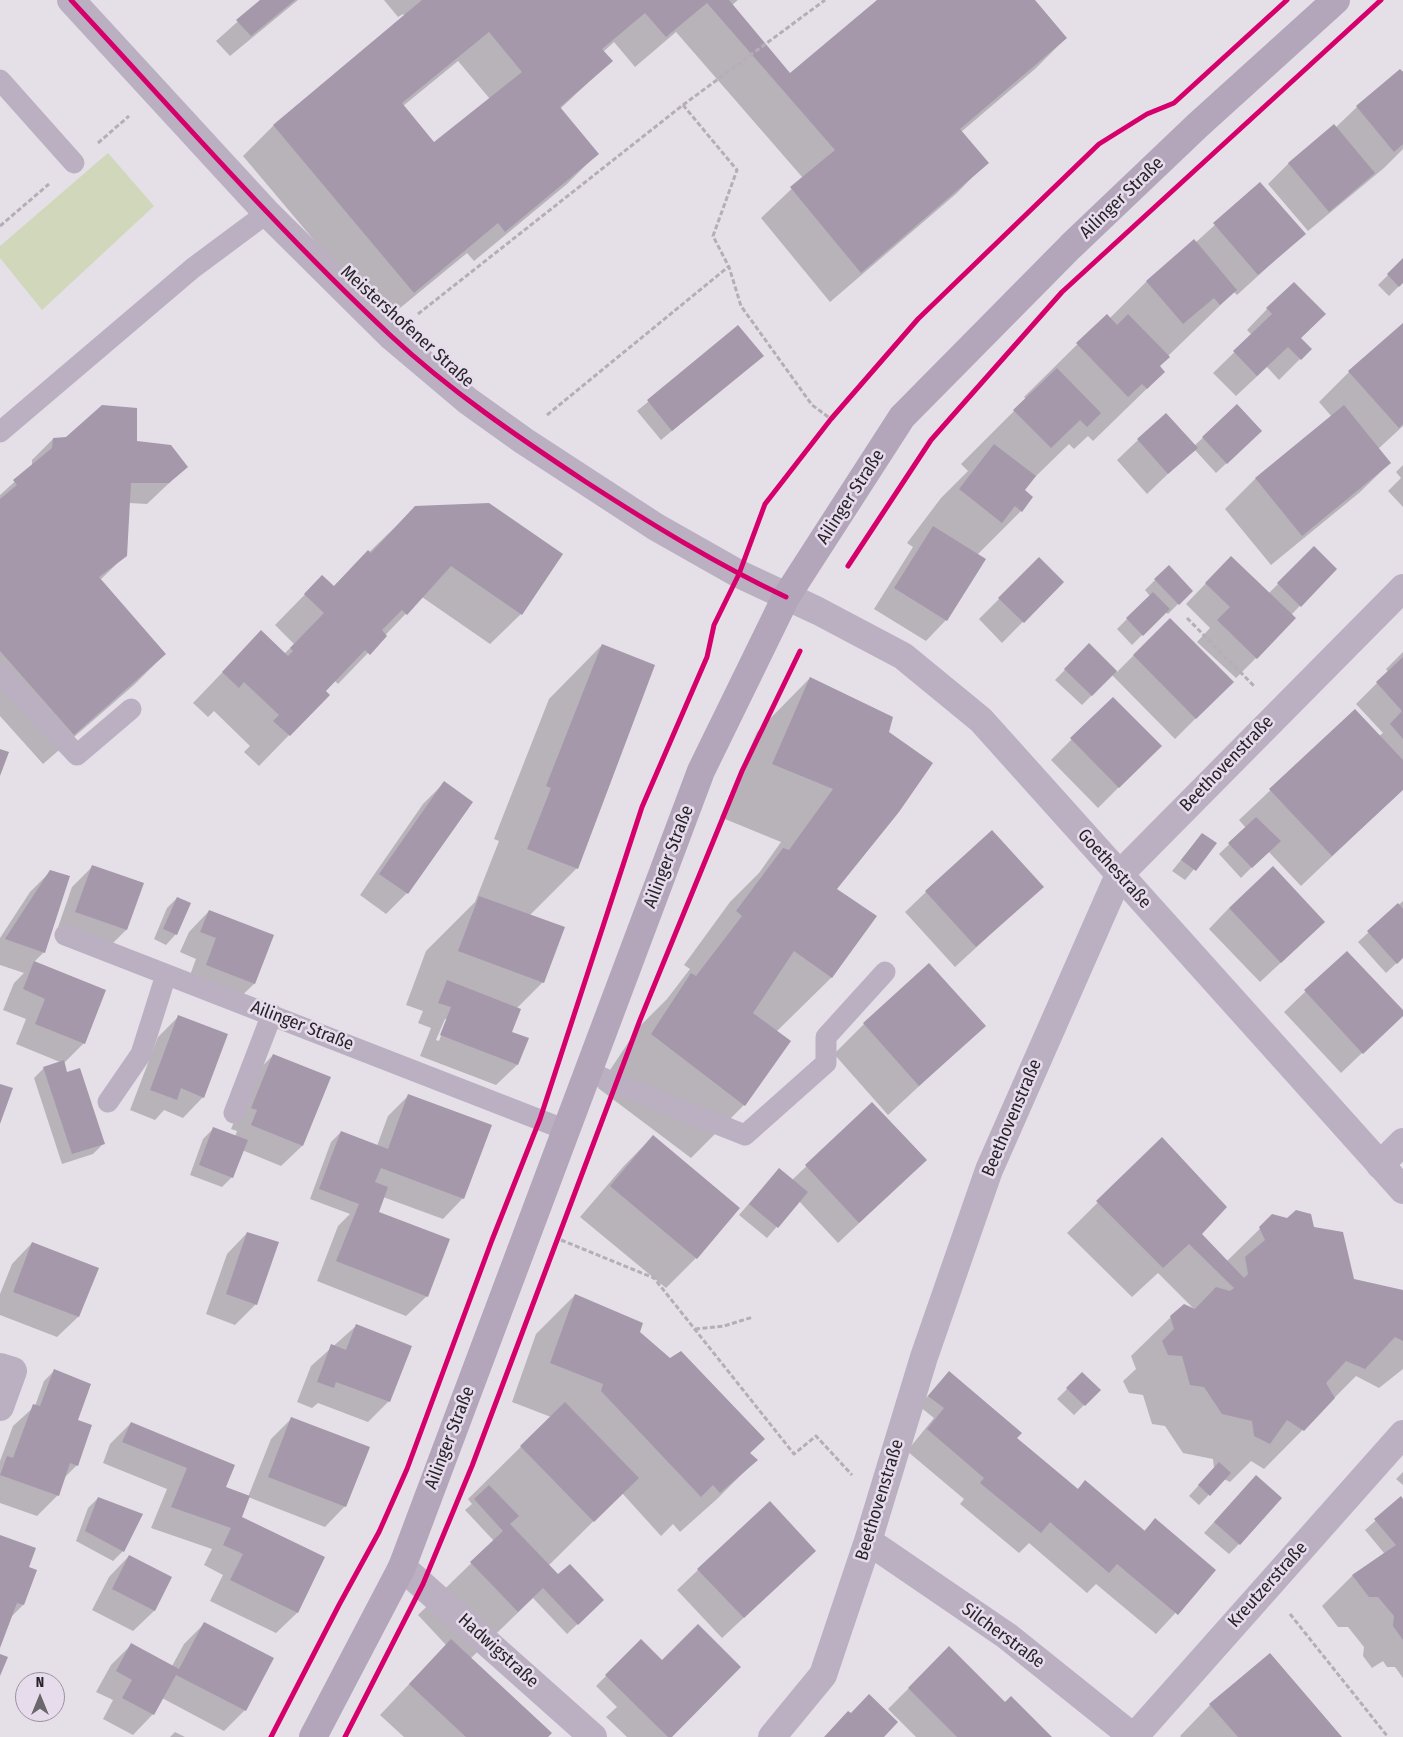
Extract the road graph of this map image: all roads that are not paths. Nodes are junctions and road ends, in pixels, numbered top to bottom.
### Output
1 (71, 0) edge
2 (1336, 0) edge
3 (0, 80) edge
4 (74, 162) dead end
5 (267, 213) junction
6 (0, 432) edge
7 (1403, 588) edge
8 (786, 597) junction
9 (0, 673) edge
10 (131, 709) dead end
11 (1119, 874) junction
12 (65, 935) dead end
13 (885, 972) dead end
14 (166, 975) junction
15 (272, 1014) junction
16 (588, 1071) junction
17 (108, 1102) dead end
18 (234, 1112) dead end
19 (566, 1130) junction
20 (1403, 1142) edge
21 (1380, 1165) junction
22 (1403, 1190) edge
23 (0, 1367) edge
24 (0, 1407) edge
25 (1403, 1434) edge
26 (868, 1541) junction
27 (402, 1567) junction
28 (313, 1737) edge
29 (593, 1737) edge
30 (772, 1737) edge
31 (1133, 1737) edge

1 - 5 street, Meistershofener Straße
2 - 8 main road, Ailinger Straße
3 - 4 lane
5 - 6 lane
5 - 8 street, Meistershofener Straße
7 - 11 street, Beethovenstraße
8 - 11 street, Goethestraße
8 - 16 main road, Ailinger Straße
9 - 10 lane
11 - 21 street, Goethestraße
11 - 26 street, Beethovenstraße
12 - 14 lane, Ailinger Straße
13 - 16 lane
14 - 15 lane, Ailinger Straße
14 - 17 lane
15 - 18 lane
15 - 19 lane, Ailinger Straße
16 - 19 main road, Ailinger Straße
19 - 27 main road, Ailinger Straße
20 - 21 street
21 - 22 street, Goethestraße
23 - 24 street
25 - 31 street, Kreutzerstraße
26 - 30 street, Beethovenstraße
26 - 31 street, Silcherstraße
27 - 28 main road, Ailinger Straße
27 - 29 street, Hadwigstraße

